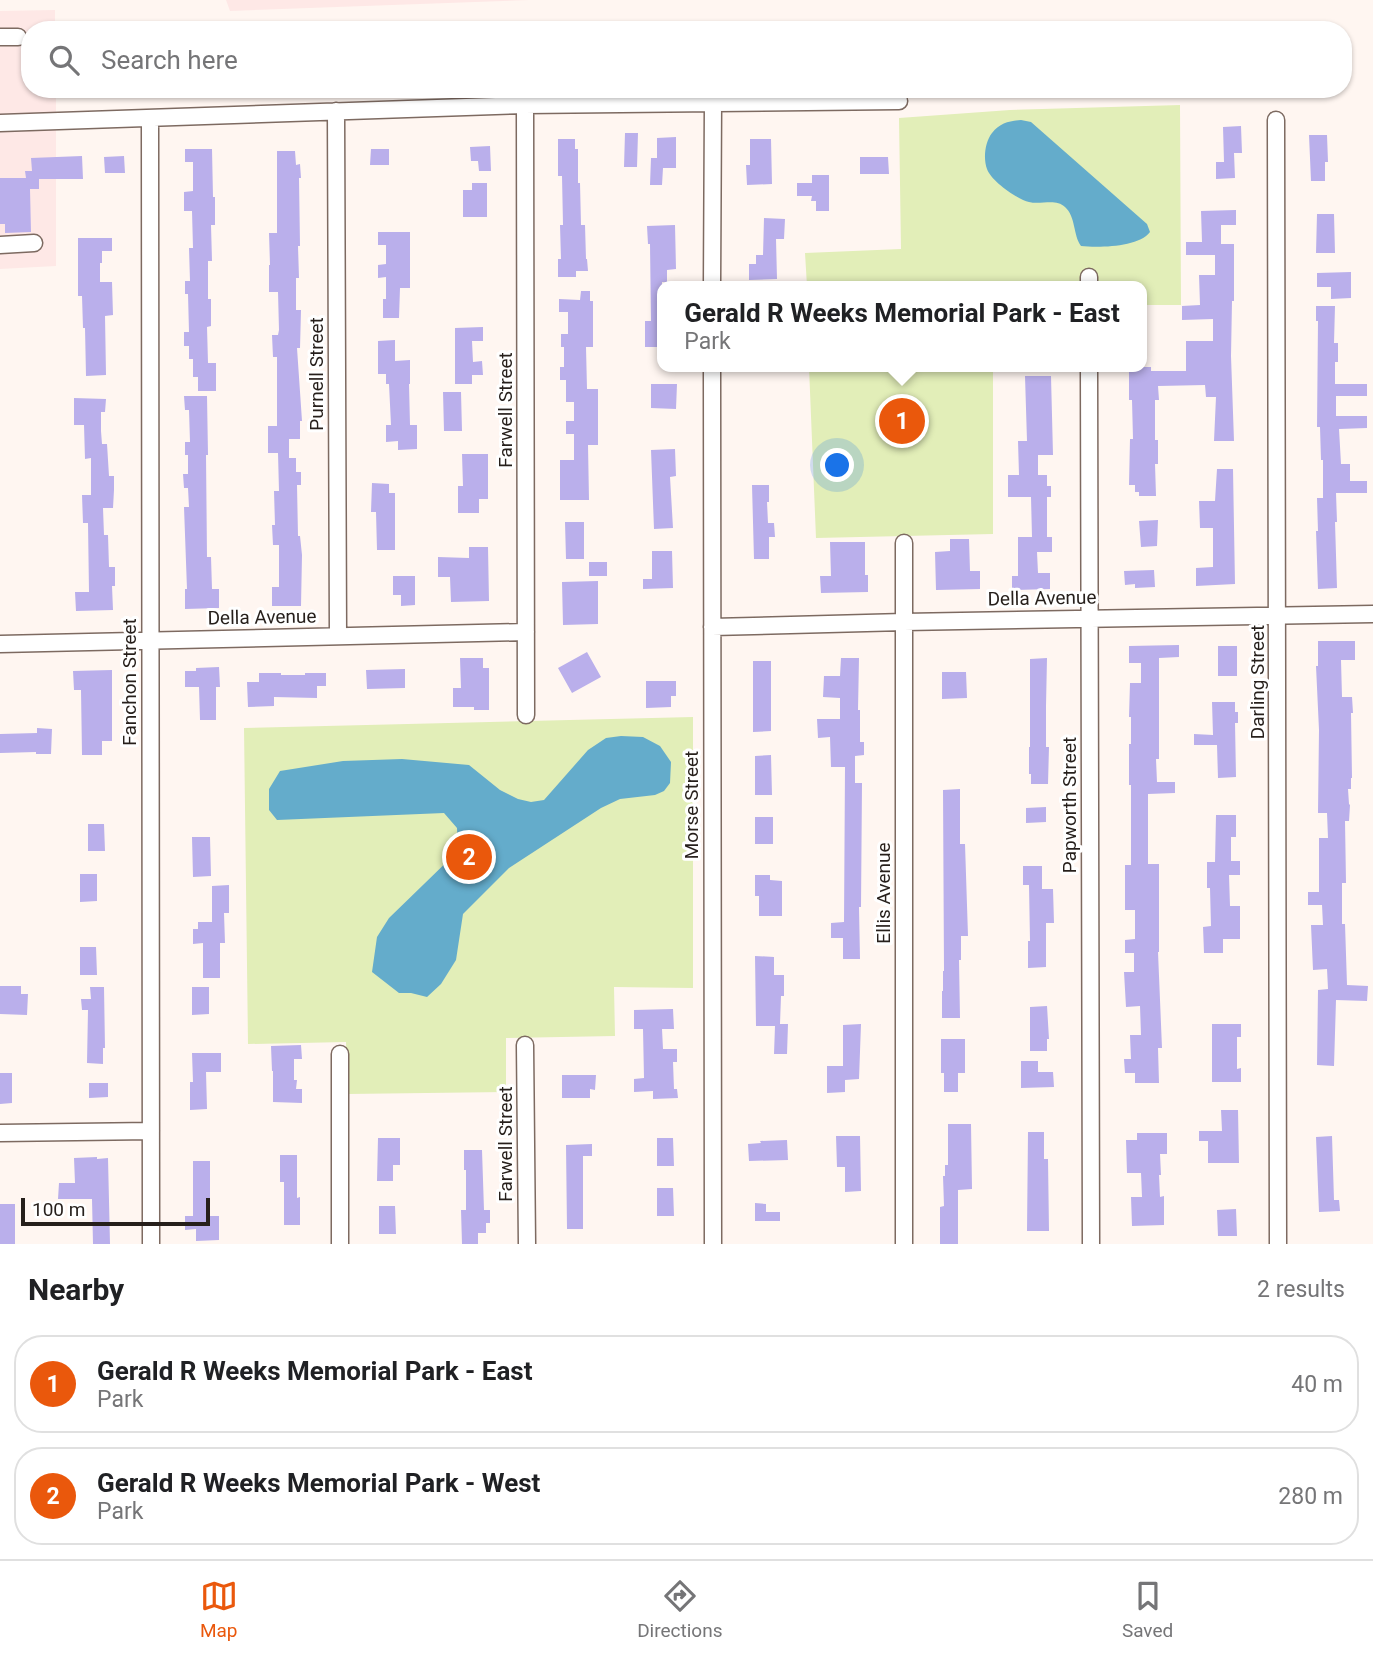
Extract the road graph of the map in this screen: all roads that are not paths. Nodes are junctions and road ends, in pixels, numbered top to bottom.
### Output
1 (0, 37) edge
2 (18, 37) dead end
3 (816, 98) edge
4 (890, 98) edge
5 (898, 100) dead end
6 (713, 103) junction
7 (525, 105) junction
8 (336, 111) junction
9 (150, 119) junction
10 (1276, 120) dead end
11 (0, 123) edge
12 (34, 243) dead end
13 (0, 245) edge
14 (712, 281) edge
15 (712, 372) edge
16 (1089, 372) edge
17 (904, 543) dead end
18 (1373, 614) edge
19 (1278, 617) junction
20 (1089, 618) junction
21 (904, 622) junction
22 (712, 627) junction
23 (526, 632) junction
24 (338, 636) junction
25 (150, 641) junction
26 (0, 644) edge
27 (526, 715) dead end
28 (525, 1045) dead end
29 (340, 1054) dead end
30 (151, 1130) junction
31 (0, 1133) edge
32 (152, 1244) edge
33 (340, 1244) edge
34 (527, 1244) edge
35 (713, 1244) edge
36 (904, 1244) edge
37 (1091, 1244) edge
38 (1278, 1244) edge

1 - 2 street
3 - 6 street
4 - 5 street
6 - 7 street
6 - 14 street
7 - 8 street
7 - 23 street, Farwell Street
8 - 9 street
8 - 24 street, Purnell Street
9 - 11 street
9 - 25 street, Fanchon Street
10 - 19 street, Darling Street
12 - 13 street
15 - 22 street, Morse Street
16 - 20 street, Papworth Street
17 - 21 street, Ellis Avenue
18 - 19 street, Della Avenue
19 - 20 street, Della Avenue
19 - 38 street, Darling Street
20 - 21 street, Della Avenue
20 - 37 street, Papworth Street
21 - 22 street, Della Avenue
21 - 36 street, Ellis Avenue
22 - 35 street, Morse Street
23 - 24 street, Della Avenue
23 - 27 street, Farwell Street
24 - 25 street, Della Avenue
25 - 26 street, Della Avenue
25 - 30 street, Fanchon Street
28 - 34 street, Farwell Street
29 - 33 street
30 - 31 street
30 - 32 street, Fanchon Street

